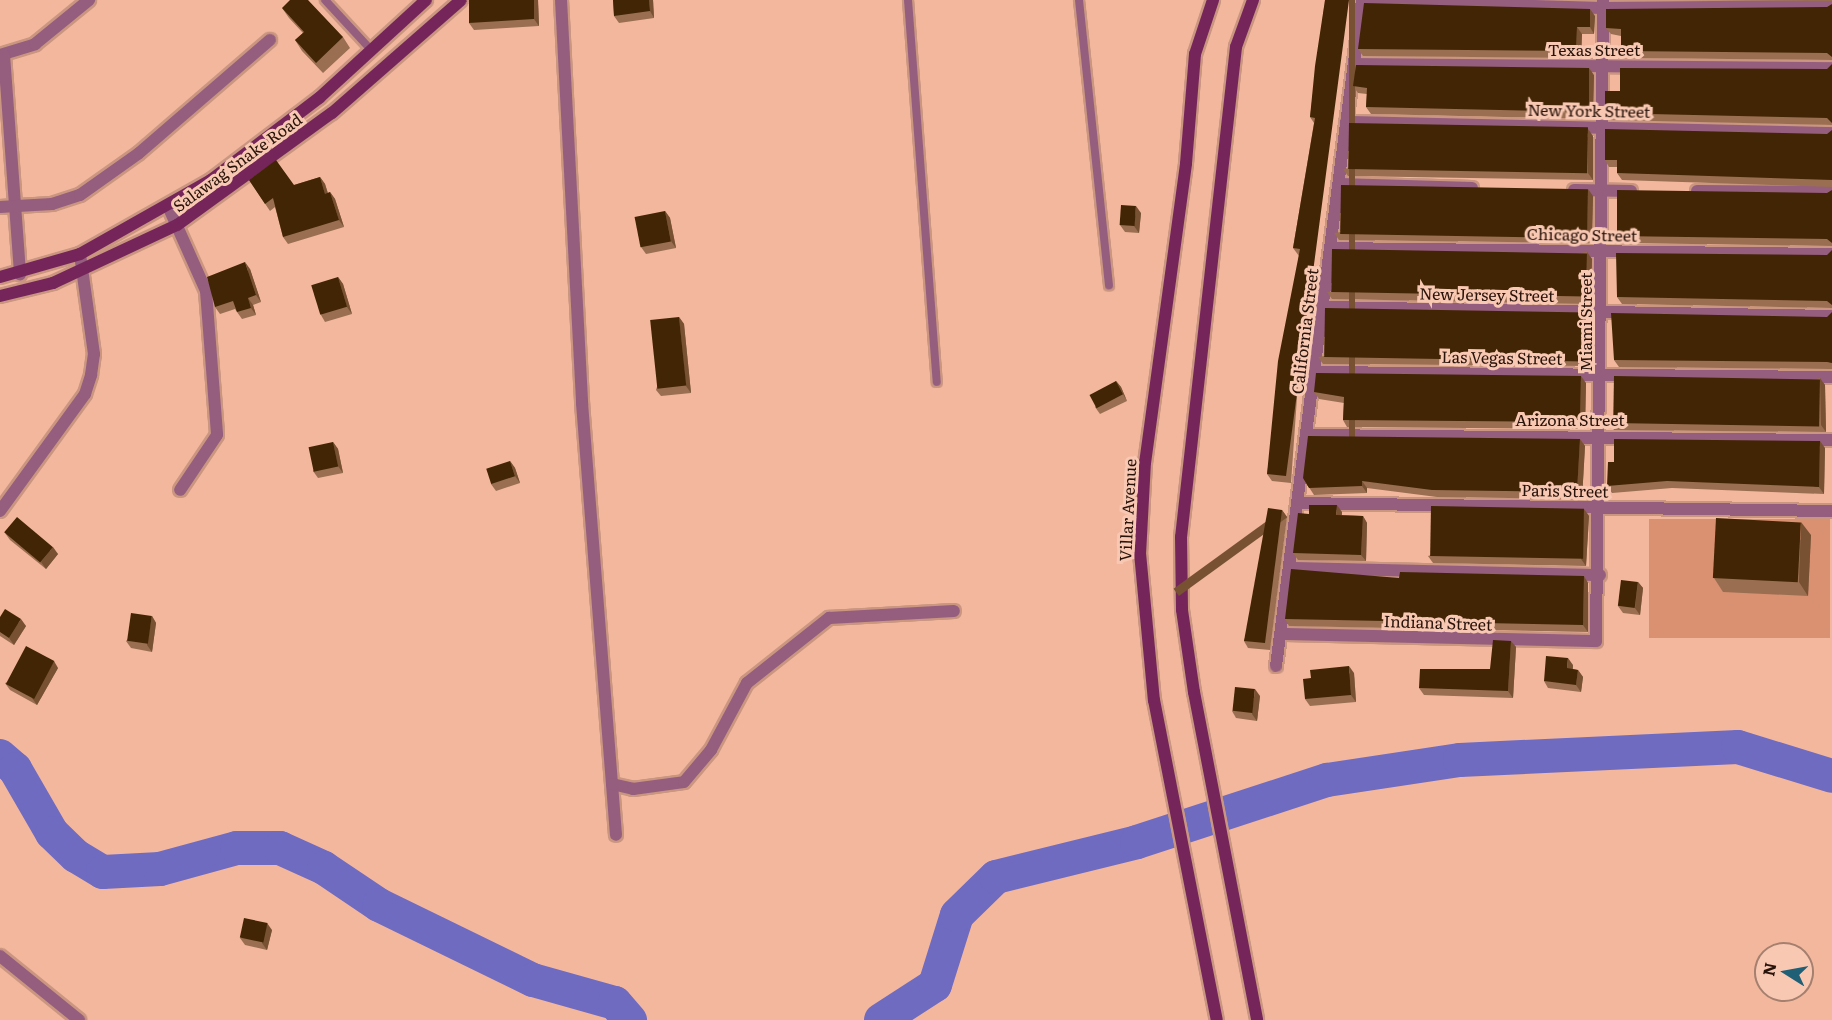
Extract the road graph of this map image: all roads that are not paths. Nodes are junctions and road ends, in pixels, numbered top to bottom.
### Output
1 (89, 0) edge
2 (326, 0) edge
3 (426, 0) edge
4 (461, 0) edge
5 (561, 0) edge
6 (908, 0) edge
7 (1079, 0) edge
8 (1213, 0) edge
9 (1253, 0) edge
10 (1362, 0) edge
11 (1602, 4) edge
12 (1832, 6) edge
13 (270, 40) dead end
14 (372, 51) junction
15 (2, 55) edge
16 (1355, 64) junction
17 (1602, 66) junction
18 (1832, 68) edge
19 (1346, 122) junction
20 (1602, 127) junction
21 (1832, 133) edge
22 (1339, 184) junction
23 (1482, 188) edge
24 (1554, 190) edge
25 (1602, 191) junction
26 (1648, 191) edge
27 (1682, 191) edge
28 (1832, 192) edge
29 (168, 206) junction
30 (0, 207) edge
31 (15, 207) junction
32 (177, 225) junction
33 (1331, 249) junction
34 (1602, 250) junction
35 (80, 254) junction
36 (1832, 254) edge
37 (82, 272) junction
38 (20, 274) junction
39 (0, 277) edge
40 (1109, 285) dead end
41 (0, 296) edge
42 (1322, 307) junction
43 (1601, 313) junction
44 (1832, 315) edge
45 (1316, 372) junction
46 (1601, 375) junction
47 (1832, 377) edge
48 (937, 382) dead end
49 (1307, 435) junction
50 (1601, 435) junction
51 (1832, 440) edge
52 (180, 490) dead end
53 (1297, 503) junction
54 (1600, 507) junction
55 (0, 511) edge
56 (1832, 511) edge
57 (1290, 568) junction
58 (1600, 575) junction
59 (954, 611) dead end
60 (1281, 634) junction
61 (1595, 643) joint
62 (1276, 666) dead end
63 (612, 784) junction
64 (616, 835) dead end
65 (0, 956) edge
66 (79, 1020) edge
67 (1217, 1020) edge
68 (1257, 1020) edge

1 - 15 street
2 - 14 lane
3 - 14 main road, Salawag Snake Road
4 - 32 main road, Salawag Snake Road
5 - 63 street
6 - 48 lane
7 - 40 lane
8 - 67 main road, Villar Avenue
9 - 68 main road
10 - 11 street
10 - 16 street, California Street
11 - 12 street
11 - 17 street, Miami Street
13 - 31 street
14 - 29 main road, Salawag Snake Road
15 - 31 street
16 - 17 street, Texas Street
16 - 19 street, California Street
17 - 18 street, Texas Street
17 - 20 street, Miami Street
19 - 20 street, New York Street
19 - 22 street, California Street
20 - 21 street, New York Street
20 - 25 street, Miami Street
22 - 23 street
22 - 33 street, California Street
24 - 25 street
25 - 26 street
25 - 34 street, Miami Street
27 - 28 street
29 - 32 street
29 - 35 main road, Salawag Snake Road
30 - 31 street
31 - 38 street
32 - 37 main road, Salawag Snake Road
32 - 52 street
33 - 34 street, Chicago Street
33 - 42 street, California Street
34 - 36 street, Chicago Street
34 - 43 street, Miami Street
35 - 37 street
35 - 38 main road, Salawag Snake Road
37 - 41 main road, Salawag Snake Road
37 - 55 street
38 - 39 main road, Salawag Snake Road
42 - 43 street, New Jersey Street
42 - 45 street, California Street
43 - 44 street, New Jersey Street
43 - 46 street, Miami Street
45 - 46 street, Las Vegas Street
45 - 49 street, California Street
46 - 47 street, Las Vegas Street
46 - 50 street, Miami Street
49 - 50 street, Arizona Street
49 - 53 street, California Street
50 - 51 street, Arizona Street
50 - 54 street, Miami Street
53 - 54 street, Paris Street
53 - 57 street, California Street
54 - 56 street, Paris Street
54 - 58 street, Miami Street
57 - 58 street
57 - 60 street, California Street
58 - 61 street, Miami Street
59 - 63 street
60 - 61 street, Indiana Street
60 - 62 street, California Street
63 - 64 street
65 - 66 street

